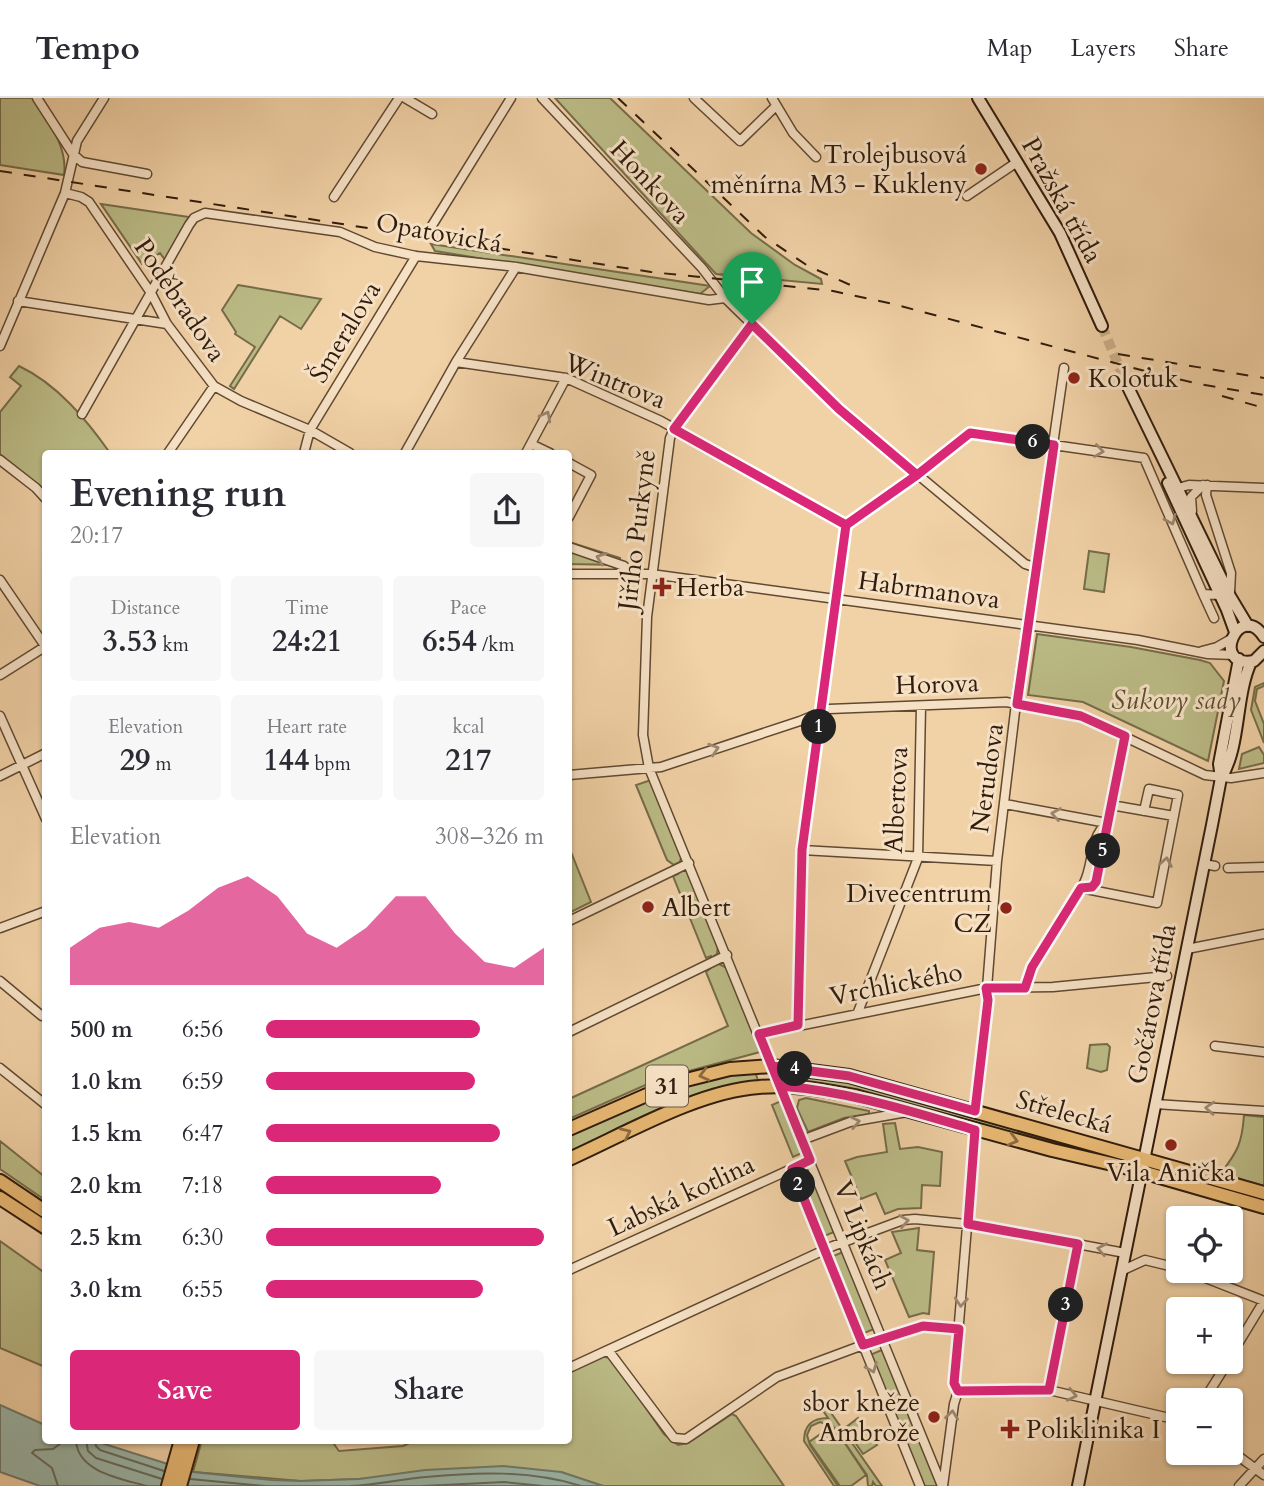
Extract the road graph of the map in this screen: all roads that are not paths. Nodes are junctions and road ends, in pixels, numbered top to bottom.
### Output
1 (37, 98) edge
2 (104, 98) edge
3 (399, 98) edge
4 (405, 98) edge
5 (511, 98) edge
6 (542, 98) edge
7 (694, 98) edge
8 (978, 98) edge
9 (774, 102) edge
10 (432, 114) dead end
11 (73, 154) junction
12 (816, 157) dead end
13 (1017, 162) junction
14 (147, 174) dead end
15 (65, 193) junction
16 (967, 196) dead end
17 (334, 197) dead end
18 (428, 232) dead end
19 (416, 256) junction
20 (516, 267) junction
21 (151, 293) junction
22 (724, 298) junction
23 (18, 301) junction
24 (135, 319) junction
25 (167, 324) junction
26 (752, 324) junction
27 (1102, 326) tunnel mouth
28 (0, 346) edge
29 (456, 362) junction
30 (1064, 368) dead end
31 (566, 378) junction
32 (1125, 381) tunnel mouth
33 (214, 386) junction
34 (82, 414) dead end
35 (1144, 422) junction
36 (674, 429) junction
37 (310, 430) junction
38 (531, 443) junction
39 (1054, 445) junction
40 (170, 450) edge
41 (305, 450) edge
42 (345, 450) edge
43 (407, 450) edge
44 (528, 450) edge
45 (544, 450) edge
46 (0, 460) edge
47 (572, 465) edge
48 (917, 475) junction
49 (1205, 485) junction
50 (1178, 488) junction
51 (1264, 488) edge
52 (42, 495) edge
53 (1175, 501) junction
54 (572, 511) edge
55 (1195, 524) junction
56 (846, 525) junction
57 (572, 548) edge
58 (1037, 568) junction
59 (572, 574) edge
60 (630, 574) junction
61 (651, 574) junction
62 (0, 580) edge
63 (1203, 594) junction
64 (1225, 596) junction
65 (835, 599) junction
66 (1214, 618) dead end
67 (1028, 625) junction
68 (1248, 626) junction
69 (1233, 635) junction
70 (1263, 635) edge
71 (42, 642) edge
72 (42, 648) edge
73 (1202, 651) junction
74 (1264, 651) edge
75 (1236, 657) junction
76 (1251, 662) junction
77 (0, 676) edge
78 (1017, 704) junction
79 (921, 706) junction
80 (820, 712) junction
81 (0, 716) edge
82 (1125, 736) junction
83 (42, 755) edge
84 (22, 763) junction
85 (649, 768) junction
86 (1264, 773) edge
87 (572, 775) edge
88 (0, 776) edge
89 (1221, 778) junction
90 (1004, 804) junction
91 (1111, 805) junction
92 (42, 810) edge
93 (1144, 811) junction
94 (1174, 816) junction
95 (1107, 823) junction
96 (802, 850) junction
97 (918, 858) junction
98 (997, 861) junction
99 (689, 863) junction
100 (1264, 867) edge
101 (1228, 868) dead end
102 (1081, 888) junction
103 (42, 912) edge
104 (572, 919) edge
105 (0, 928) edge
106 (1264, 934) edge
107 (1187, 949) junction
108 (727, 955) junction
109 (1167, 975) dead end
110 (0, 981) edge
111 (986, 988) junction
112 (1025, 988) junction
113 (858, 1012) junction
114 (42, 1016) edge
115 (798, 1025) junction
116 (572, 1031) edge
117 (759, 1034) junction
118 (1215, 1046) dead end
119 (1264, 1052) edge
120 (772, 1066) junction
121 (0, 1068) edge
122 (780, 1086) junction
123 (42, 1102) edge
124 (1155, 1104) junction
125 (910, 1111) junction
126 (975, 1111) junction
127 (1264, 1111) edge
128 (572, 1128) edge
129 (975, 1130) junction
130 (802, 1140) junction
131 (572, 1158) edge
132 (810, 1160) junction
133 (1143, 1166) junction
134 (792, 1169) junction
135 (0, 1181) edge
136 (1264, 1194) edge
137 (0, 1198) edge
138 (1264, 1207) edge
139 (42, 1209) edge
140 (968, 1224) junction
141 (42, 1225) edge
142 (843, 1242) junction
143 (1078, 1244) junction
144 (824, 1251) junction
145 (1125, 1253) junction
146 (1166, 1265) edge
147 (572, 1269) edge
148 (1121, 1271) junction
149 (1218, 1283) edge
150 (1264, 1301) edge
151 (959, 1329) junction
152 (1243, 1336) edge
153 (883, 1339) junction
154 (863, 1345) junction
155 (608, 1350) junction
156 (572, 1367) edge
157 (1049, 1390) junction
158 (958, 1391) junction
159 (1096, 1400) junction
160 (1166, 1417) edge
161 (185, 1446) edge
162 (1243, 1458) edge
163 (1264, 1459) edge
164 (1256, 1467) junction
165 (1264, 1475) edge
166 (169, 1486) edge
167 (180, 1486) edge
168 (919, 1486) edge
169 (943, 1486) edge
170 (1078, 1486) edge
171 (1238, 1486) edge

1 - 11 street
2 - 11 street
3 - 17 street
4 - 10 street
5 - 18 street
6 - 22 street, Honkova
7 - 9 street
8 - 13 street, Pražská třída
9 - 12 street
11 - 14 street
11 - 15 street
13 - 16 street
13 - 27 street, Pražská třída
15 - 21 street, Poděbradova
15 - 23 street
19 - 20 street, Opatovická
19 - 21 street, Opatovická
19 - 37 street, Šmeralova
20 - 22 street, Opatovická
20 - 29 street
21 - 24 street, Opatovická
21 - 25 street, Poděbradova
22 - 26 street, Honkova
23 - 24 street
23 - 28 street
24 - 25 street
24 - 34 street, Opatovická
25 - 33 street, Poděbradova
26 - 36 street, Jiřího Purkyně
26 - 48 street, Honkova
29 - 31 street, Wintrova
29 - 43 street
30 - 39 street, Nerudova
31 - 36 street, Wintrova
38 -> 31 street
32 - 35 street
33 - 37 street, Poděbradova
33 - 40 street
35 - 50 street
35 - 53 street
36 - 56 street, Wintrova
36 - 61 street, Jiřího Purkyně
37 - 41 street, Šmeralova
37 - 42 street, Poděbradova
38 - 44 street
38 - 45 street
39 - 48 street
39 - 58 street, Nerudova
39 -> 63 street
46 - 52 street
47 - 54 street
48 - 56 street
48 - 58 street, Honkova
49 - 50 street
49 - 51 street
49 - 55 street
49 - 64 street
50 - 53 street
50 - 55 street
53 - 64 street
55 - 64 street
56 - 65 street
60 -> 57 street
58 - 67 street, Nerudova
59 - 60 street, Habrmanova
60 - 61 street, Habrmanova
61 - 65 street, Habrmanova
61 - 85 street, Jiřího Purkyně
62 - 71 street
63 - 64 street
63 - 66 street
64 - 68 street
64 - 69 street
65 - 67 street, Habrmanova
65 - 80 street
67 - 73 street, Habrmanova
67 - 78 street, Nerudova
68 - 69 street
68 - 70 street
69 - 73 street
69 - 75 street
72 - 77 street
73 - 75 street, Habrmanova
74 - 76 street
75 - 76 street
75 - 89 street, Gočárova třída
76 - 89 street, Gočárova třída
78 - 79 street, Horova
78 - 82 street, Horova
78 - 90 street, Nerudova
79 - 80 street, Horova
79 - 97 street, Albertova
85 -> 80 street, Horova
80 - 96 street
81 - 84 street
82 - 89 street, Horova
82 - 91 street
83 - 84 street
84 - 88 street
84 - 92 street
85 - 87 street, Horova
85 - 99 street, V Lipkách
86 - 89 street
89 - 107 street, Gočárova třída
95 -> 90 street
90 - 98 street, Nerudova
91 - 93 street
91 - 95 street
93 - 94 street
93 - 94 street
102 -> 94 street
95 - 102 street
96 - 97 street
96 - 115 street
97 - 98 street
97 - 113 street, Albertova
98 - 111 street, Nerudova
99 - 104 street
99 - 108 street, V Lipkách
100 - 101 street
102 - 112 street
103 - 105 street
106 - 107 street
107 - 124 street, Gočárova třída
108 - 116 street
108 - 117 street, V Lipkách
109 - 112 street, Vrchlického
110 - 114 street
111 - 112 street, Vrchlického
111 - 113 street, Vrchlického
111 - 126 street, Nerudova
113 - 115 street, Vrchlického
115 - 117 street, Vrchlického
117 - 120 street, V Lipkách
118 - 119 street
120 - 122 street, V Lipkách
120 - 126 main road, Střelecká / 31
120 -> 128 main road, Střelecká / 31
121 - 123 street
122 - 125 main road, Střelecká / 31
122 - 130 street, V Lipkách
131 -> 122 main road, Střelecká / 31
127 -> 124 street
124 - 133 street, Gočárova třída
125 - 129 main road, Střelecká / 31
130 -> 125 street, Střelecká
126 - 133 main road, Střelecká / 31
129 -> 133 main road, Střelecká / 31
129 - 140 street
130 - 132 street, V Lipkách
132 - 134 street, Labská kotlina
132 - 142 street, V Lipkách
133 - 136 main road, Střelecká / 31
133 - 138 main road, Střelecká / 31
133 - 145 street, Gočárova třída
134 - 144 street, V Lipkách
134 - 147 street, Labská kotlina
135 - 139 main road
137 - 141 main road
142 -> 140 street
140 - 143 street
140 -> 151 street
142 - 144 street
142 - 153 street, V Lipkách
145 -> 143 street
143 - 157 street
144 - 154 street, V Lipkách
144 - 155 street
145 - 148 street, Gočárova třída
146 - 148 street
148 - 159 street, Gočárova třída
149 - 150 street
150 - 152 street
151 - 153 street
151 - 158 street
153 - 154 street
153 - 169 street, V Lipkách
154 - 155 street
154 -> 168 street, V Lipkách
155 - 156 street
157 - 158 street
157 -> 159 street
169 -> 158 street
159 - 160 street
159 - 170 street, Gočárova třída
161 - 166 main road
161 - 167 main road
162 - 164 street
163 - 164 street
164 - 165 street
164 - 171 street

